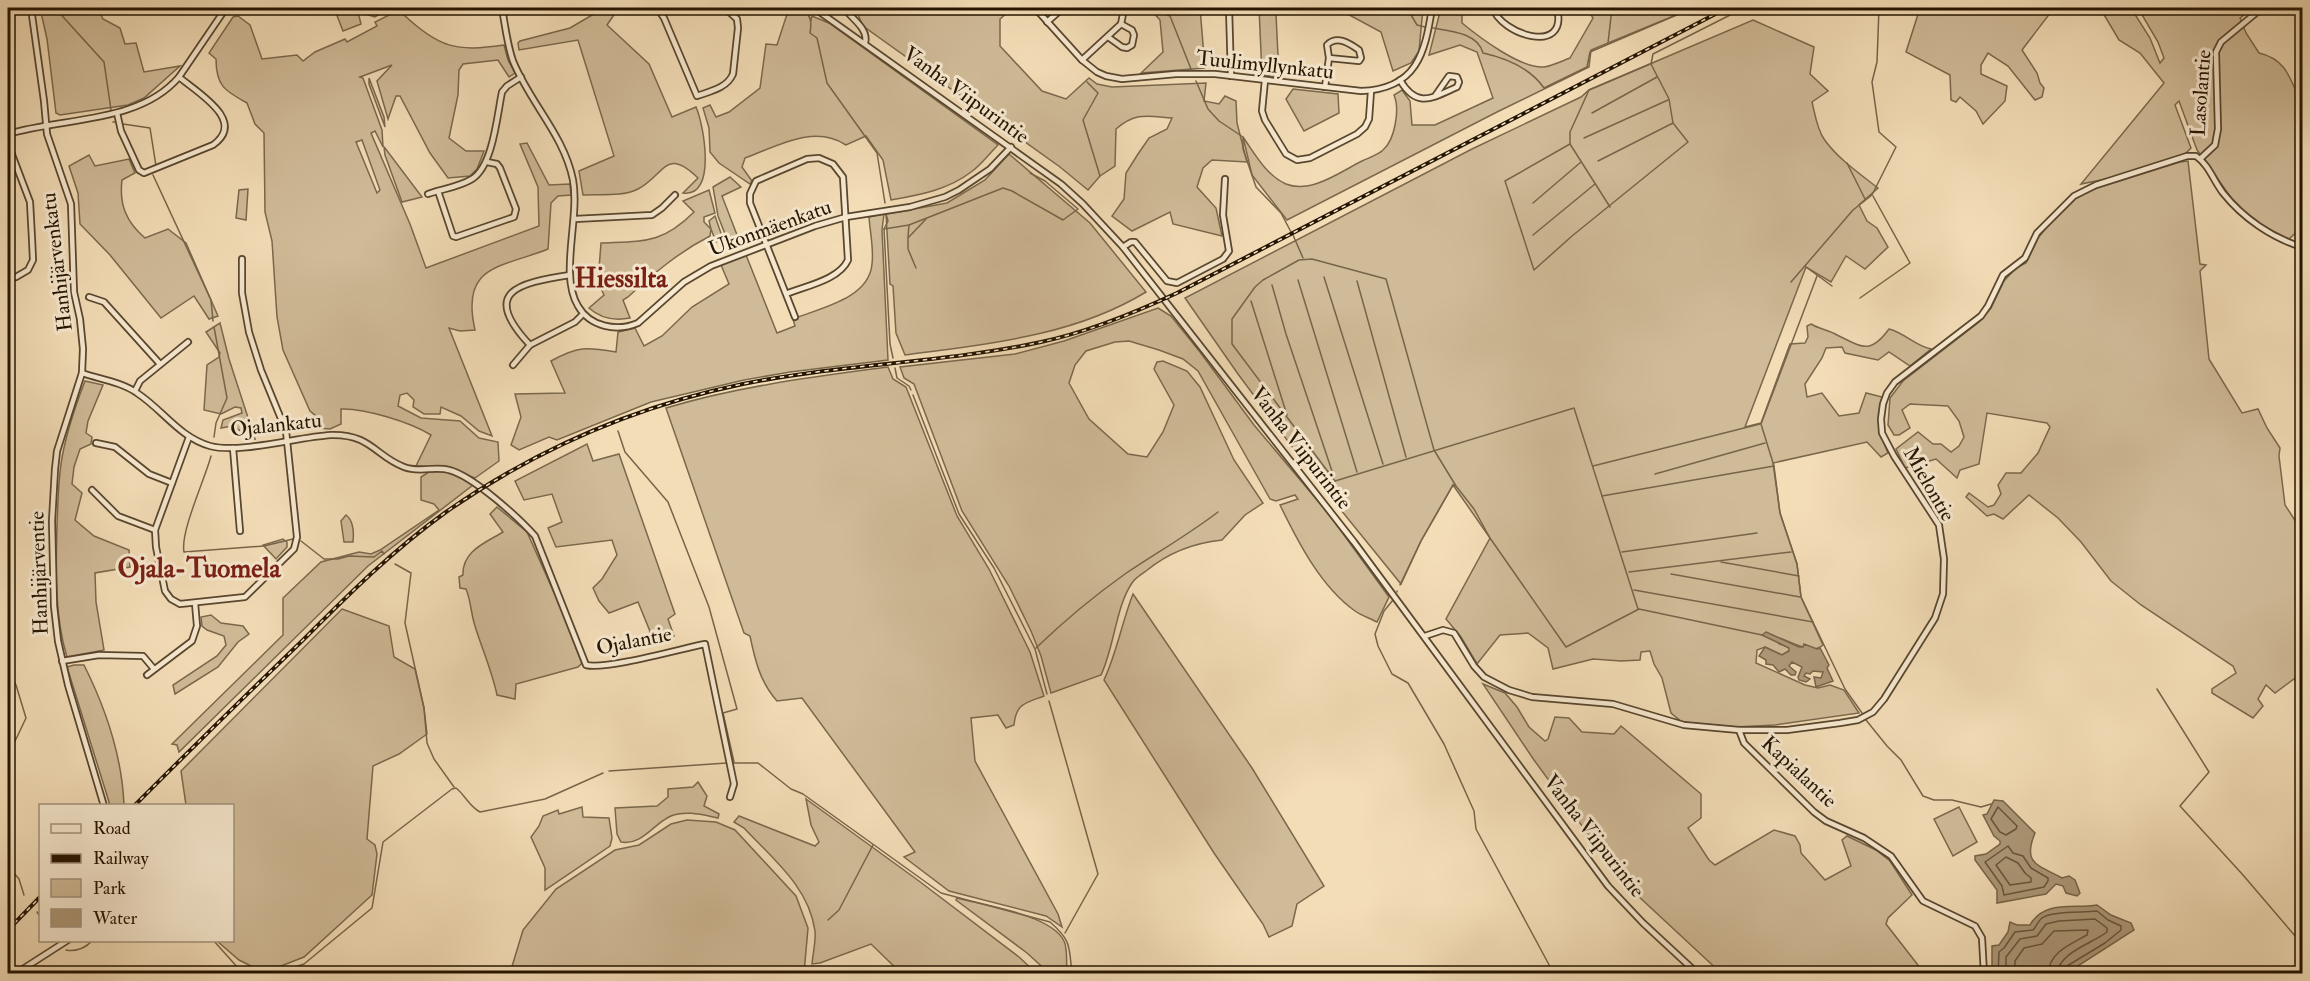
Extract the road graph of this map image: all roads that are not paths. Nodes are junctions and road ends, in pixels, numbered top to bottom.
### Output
1 (31, 8) edge
2 (226, 8) edge
3 (502, 8) edge
4 (660, 8) edge
5 (725, 8) edge
6 (814, 8) edge
7 (844, 8) edge
8 (1035, 8) edge
9 (1063, 8) edge
10 (1120, 8) edge
11 (1228, 8) edge
12 (1432, 8) edge
13 (1492, 8) edge
14 (1557, 8) edge
15 (2262, 8) edge
16 (1047, 22) junction
17 (1121, 24) junction
18 (1108, 37) junction
19 (865, 44) junction
20 (1329, 58) junction
21 (1082, 60) junction
22 (1232, 76) junction
23 (179, 77) junction
24 (521, 77) junction
25 (1265, 80) junction
26 (1401, 80) junction
27 (1325, 87) junction
28 (1371, 91) junction
29 (1435, 96) junction
30 (117, 113) junction
31 (46, 124) junction
32 (8, 134) edge
33 (8, 144) edge
34 (1011, 147) junction
35 (2200, 159) junction
36 (487, 162) junction
37 (1225, 179) dead end
38 (438, 191) junction
39 (428, 194) dead end
40 (675, 195) dead end
41 (846, 218) junction
42 (575, 219) junction
43 (766, 244) junction
44 (1123, 247) junction
45 (2302, 247) edge
46 (242, 259) dead end
47 (570, 275) junction
48 (16, 277) dead end
49 (786, 294) junction
50 (89, 297) dead end
51 (583, 314) junction
52 (795, 317) dead end
53 (188, 342) dead end
54 (530, 345) junction
55 (160, 364) junction
56 (513, 364) dead end
57 (82, 373) junction
58 (135, 391) junction
59 (189, 437) junction
60 (287, 440) junction
61 (96, 443) dead end
62 (233, 448) junction
63 (172, 483) junction
64 (482, 489) joint
65 (92, 490) dead end
66 (155, 530) junction
67 (240, 531) dead end
68 (195, 603) junction
69 (1425, 636) junction
70 (62, 662) junction
71 (154, 669) junction
72 (147, 675) dead end
73 (1739, 730) junction
74 (730, 797) dead end
75 (103, 804) edge
76 (65, 942) edge
77 (15, 974) edge
78 (1698, 974) edge
79 (1984, 974) edge

1 - 31 street, Hanhijärvenkatu
2 - 23 street
3 - 24 street
4 - 5 street
6 - 19 street, Vanha Viipurintie
7 - 19 street
8 - 16 street, Tuulimyllynkatu
9 - 16 street
10 - 17 street
11 - 22 street
12 - 26 street, Tuulimyllynkatu
13 - 14 street
15 - 35 street, Lasolantie
16 - 21 street, Tuulimyllynkatu
17 - 18 street
17 - 18 street
18 - 21 street
19 - 34 street, Vanha Viipurintie
20 - 20 street
20 - 27 street
21 - 22 street, Tuulimyllynkatu
22 - 25 street, Tuulimyllynkatu
23 - 30 street
23 - 30 street
24 - 36 street
24 - 42 street
25 - 27 street, Tuulimyllynkatu
25 - 28 street
26 - 28 street, Tuulimyllynkatu
26 - 29 street
27 - 28 street, Tuulimyllynkatu
29 - 29 street
30 - 31 street
31 - 32 street
31 - 57 street, Hanhijärvenkatu
33 - 48 street
34 - 41 street, Ukonmäenkatu
34 - 44 street, Vanha Viipurintie
35 - 45 street
35 - 73 street, Mielontie
36 - 38 street
36 - 38 street
37 - 44 street
38 - 39 street
40 - 42 street
41 - 43 street, Ukonmäenkatu
41 - 43 street
41 - 49 street
42 - 47 street
43 - 49 street
43 - 51 street, Ukonmäenkatu
44 - 69 street, Vanha Viipurintie
46 - 60 street
47 - 51 street
47 - 54 street
49 - 52 street
50 - 55 street
51 - 54 street
53 - 55 street
54 - 56 street
55 - 58 street
57 - 58 street, Ojalankatu
57 - 70 street, Hanhijärventie
58 - 59 street, Ojalankatu
59 - 62 street, Ojalankatu
59 - 63 street
60 - 62 street, Ojalankatu
60 - 64 street, Ojalankatu
60 - 68 street
61 - 63 street
62 - 67 street
63 - 66 street
64 - 74 street, Ojalantie
65 - 66 street
66 - 68 street
68 - 71 street
69 - 73 street, Mielontie
69 - 78 street, Vanha Viipurintie
70 - 71 street
70 - 75 street, Hanhijärventie
71 - 72 street
73 - 79 street, Kapialantie
76 - 77 street

